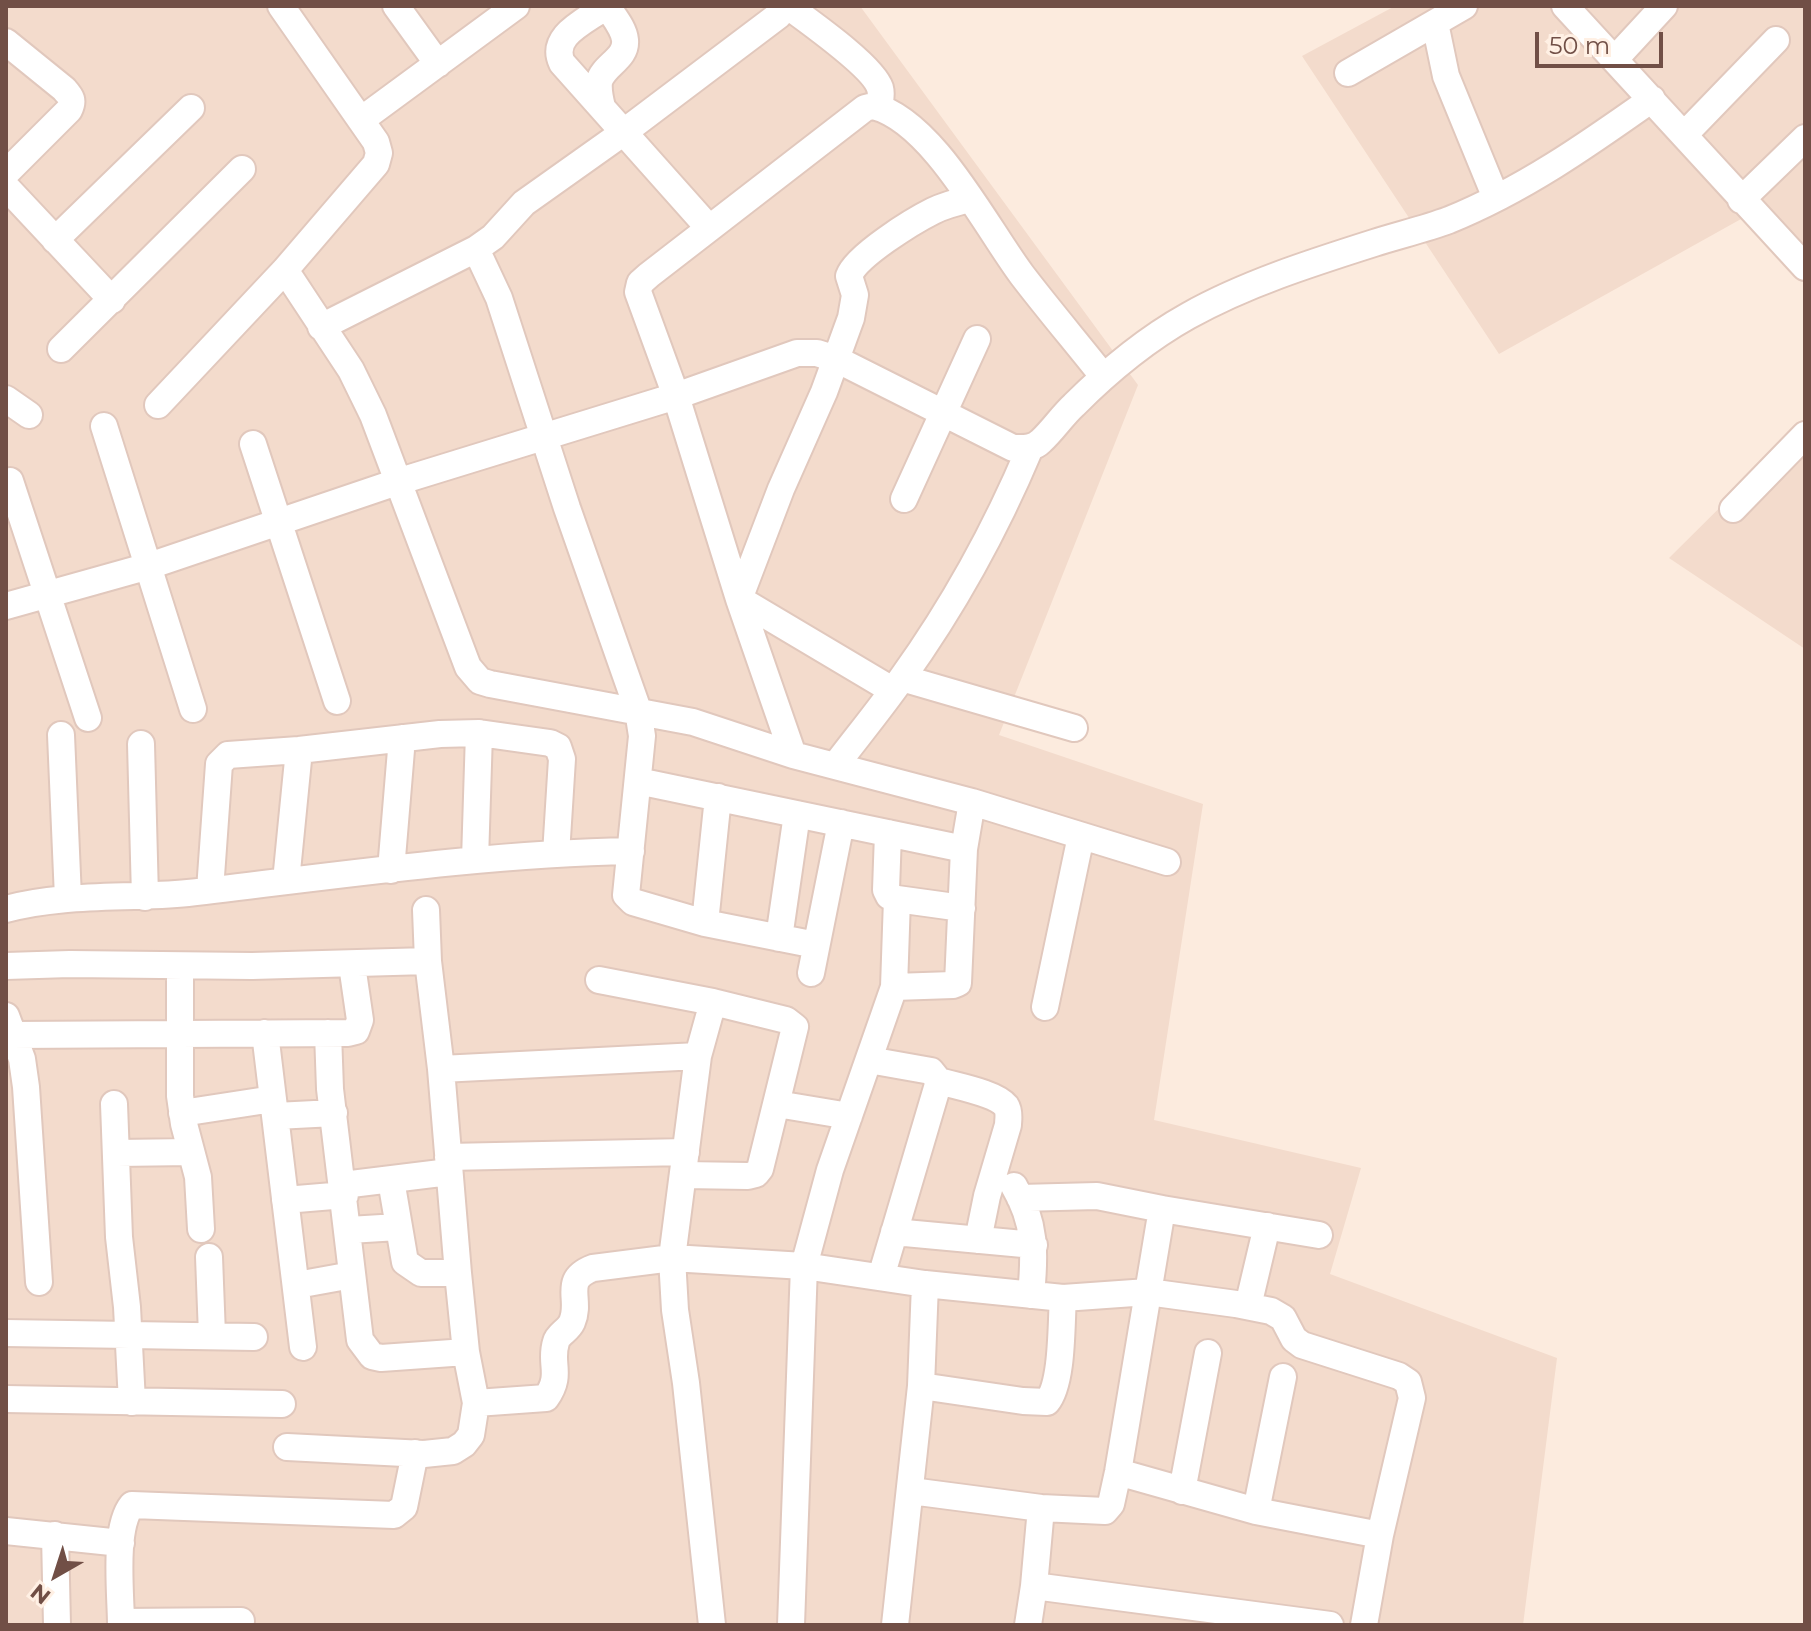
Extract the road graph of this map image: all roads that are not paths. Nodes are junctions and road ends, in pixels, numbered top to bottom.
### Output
1 (281, 6) edge
2 (396, 6) edge
3 (516, 6) edge
4 (607, 6) edge
5 (786, 6) edge
6 (1464, 6) edge
7 (1565, 6) edge
8 (1664, 6) edge
9 (1435, 23) junction
10 (1776, 40) dead end
11 (6, 42) edge
12 (1615, 59) junction
13 (438, 64) junction
14 (1348, 73) dead end
15 (1652, 99) junction
16 (602, 107) junction
17 (879, 107) junction
18 (191, 108) dead end
19 (361, 120) junction
20 (624, 132) junction
21 (1685, 134) junction
22 (1805, 138) edge
23 (242, 169) dead end
24 (6, 173) edge
25 (6, 187) edge
26 (1496, 198) junction
27 (970, 199) junction
28 (1741, 200) junction
29 (709, 228) junction
30 (55, 240) junction
31 (476, 249) junction
32 (1805, 267) edge
33 (285, 270) junction
34 (112, 300) junction
35 (321, 327) junction
36 (977, 339) dead end
37 (61, 349) dead end
38 (836, 359) junction
39 (1103, 376) junction
40 (676, 396) junction
41 (6, 399) edge
42 (158, 405) dead end
43 (945, 414) junction
44 (29, 415) dead end
45 (104, 426) dead end
46 (1805, 435) edge
47 (543, 436) junction
48 (253, 444) dead end
49 (1030, 448) junction
50 (10, 481) dead end
51 (397, 482) junction
52 (904, 499) dead end
53 (1733, 509) dead end
54 (279, 523) junction
55 (149, 566) junction
56 (47, 595) junction
57 (739, 599) junction
58 (6, 606) edge
59 (897, 684) junction
60 (337, 701) dead end
61 (193, 709) dead end
62 (638, 710) junction
63 (88, 718) dead end
64 (1074, 728) dead end
65 (479, 733) junction
66 (61, 735) dead end
67 (402, 738) junction
68 (141, 744) dead end
69 (299, 750) junction
70 (793, 755) junction
71 (835, 766) junction
72 (638, 781) junction
73 (718, 797) junction
74 (972, 802) junction
75 (797, 814) junction
76 (841, 823) junction
77 (888, 833) junction
78 (1081, 836) junction
79 (964, 849) junction
80 (631, 851) junction
81 (556, 854) junction
82 (475, 860) junction
83 (1167, 862) dead end
84 (391, 870) junction
85 (286, 881) junction
86 (210, 890) junction
87 (145, 897) junction
88 (68, 898) junction
89 (897, 899) junction
90 (962, 908) junction
91 (6, 909) edge
92 (426, 910) dead end
93 (705, 923) junction
94 (779, 938) junction
95 (816, 945) junction
96 (428, 961) junction
97 (352, 965) junction
98 (6, 966) edge
99 (180, 966) junction
100 (811, 973) dead end
101 (599, 980) dead end
102 (894, 987) junction
103 (713, 1002) junction
104 (1045, 1007) dead end
105 (9, 1025) edge
106 (178, 1033) junction
107 (265, 1033) junction
108 (328, 1033) junction
109 (698, 1056) junction
110 (869, 1060) junction
111 (441, 1069) junction
112 (939, 1081) junction
113 (114, 1104) dead end
114 (777, 1104) junction
115 (274, 1107) junction
116 (182, 1113) junction
117 (334, 1113) junction
118 (849, 1116) junction
119 (191, 1152) junction
120 (117, 1153) junction
121 (997, 1161) junction
122 (684, 1163) junction
123 (449, 1164) junction
124 (391, 1180) junction
125 (344, 1190) junction
126 (1020, 1198) junction
127 (285, 1200) junction
128 (1162, 1209) junction
129 (1267, 1226) junction
130 (398, 1227) junction
131 (201, 1229) dead end
132 (349, 1230) junction
133 (894, 1232) junction
134 (1319, 1235) dead end
135 (978, 1240) junction
136 (1034, 1245) junction
137 (209, 1257) dead end
138 (672, 1258) junction
139 (804, 1266) junction
140 (458, 1273) junction
141 (352, 1275) junction
142 (881, 1277) junction
143 (39, 1282) dead end
144 (925, 1284) junction
145 (297, 1285) junction
146 (1148, 1292) junction
147 (1031, 1295) junction
148 (1063, 1298) junction
149 (1248, 1306) junction
150 (6, 1333) edge
151 (129, 1334) junction
152 (212, 1335) junction
153 (254, 1337) dead end
154 (303, 1347) dead end
155 (466, 1352) junction
156 (1208, 1353) dead end
157 (1283, 1377) dead end
158 (921, 1386) junction
159 (6, 1399) edge
160 (132, 1402) junction
161 (476, 1403) junction
162 (282, 1404) dead end
163 (287, 1447) dead end
164 (415, 1453) junction
165 (1118, 1472) junction
166 (911, 1491) junction
167 (1182, 1491) junction
168 (1041, 1508) junction
169 (1256, 1511) junction
170 (6, 1531) edge
171 (55, 1535) junction
172 (1380, 1535) junction
173 (121, 1543) junction
174 (1034, 1586) junction
175 (241, 1621) dead end
176 (121, 1624) edge
177 (57, 1625) edge
178 (712, 1625) edge
179 (791, 1625) edge
180 (895, 1625) edge
181 (1028, 1625) edge
182 (1330, 1625) edge
183 (1364, 1625) edge

1 - 19 street
2 - 13 street
3 - 13 street
4 - 16 street
4 - 16 street
5 - 17 street
5 - 20 street
6 - 9 street
7 - 12 street
8 - 12 street
9 - 14 street
9 - 26 street
10 - 21 street
11 - 24 street
12 - 15 street
13 - 19 street
15 - 21 street
15 - 26 street
16 - 20 street
17 - 27 street
17 - 29 street
18 - 30 street
19 - 33 street
20 - 29 street
20 - 31 street
21 - 28 street
22 - 28 street
23 - 34 street
25 - 30 street
26 - 39 street
27 - 38 street
27 - 39 street
28 - 32 street
29 - 40 street
30 - 34 street
31 - 35 street
31 - 47 street
33 - 35 street
33 - 42 street
34 - 37 street
35 - 51 street
36 - 43 street
38 - 40 street
38 - 43 street
38 - 57 street
39 - 49 street
40 - 47 street
40 - 57 street
41 - 44 street
43 - 49 street
43 - 52 street
45 - 55 street
46 - 53 street
47 - 51 street
47 - 62 street
48 - 54 street
49 - 59 street
50 - 56 street
51 - 54 street
51 - 62 street
54 - 55 street
54 - 60 street
55 - 56 street
55 - 61 street
56 - 58 street
56 - 63 street
57 - 59 street
57 - 70 street
59 - 64 street
59 - 71 street
62 - 70 street
62 - 72 street
65 - 67 street
65 - 81 street
65 - 82 street
66 - 88 street
67 - 69 street
67 - 84 street
68 - 87 street
69 - 85 street
69 - 86 street
70 - 71 street
71 - 74 street
72 - 73 street
72 - 80 street
73 - 75 street
73 - 93 street
74 - 78 street
74 - 79 street
75 - 76 street
75 - 94 street
76 - 77 street
76 - 95 street
77 - 79 street
77 - 89 street
78 - 83 street
78 - 104 street
79 - 90 street
80 - 81 street
80 - 93 street
81 - 82 street
82 - 84 street
84 - 85 street
85 - 86 street
86 - 87 street
87 - 88 street
88 - 91 street
89 - 90 street
89 - 102 street
90 - 102 street
92 - 96 street
93 - 94 street
94 - 95 street
95 - 100 street
96 - 97 street
96 - 111 street
97 - 99 street
97 - 108 street
98 - 99 street
99 - 106 street
101 - 103 street
102 - 110 street
103 - 109 street
103 - 114 street
105 - 106 street
105 - 143 street
106 - 107 street
106 - 116 street
107 - 108 street
107 - 115 street
108 - 117 street
109 - 111 street
109 - 122 street
110 - 112 street
110 - 118 street
111 - 123 street
112 - 121 street
112 - 133 street
113 - 120 street
114 - 118 street
114 - 122 street
115 - 116 street
115 - 117 street
115 - 127 street
116 - 119 street
117 - 125 street
118 - 139 street
119 - 120 street
119 - 131 street
120 - 151 street
121 - 126 street
121 - 135 street
122 - 123 street
122 - 138 street
123 - 124 street
123 - 140 street
124 - 125 street
124 - 130 street
125 - 127 street
125 - 132 street
126 - 128 street
126 - 136 street
127 - 145 street
128 - 129 street
128 - 146 street
129 - 134 street
129 - 149 street
130 - 132 street
130 - 140 street
132 - 141 street
133 - 135 street
133 - 142 street
135 - 136 street
136 - 147 street
137 - 152 street
138 - 139 street
138 - 161 street
138 - 178 street
139 - 142 street
139 - 179 street
140 - 155 street
141 - 145 street
141 - 155 street
142 - 144 street
144 - 147 street
144 - 158 street
145 - 154 street
146 - 148 street
146 - 149 street
146 - 165 street
147 - 148 street
148 - 158 street
149 - 172 street
150 - 151 street
151 - 152 street
151 - 160 street
152 - 153 street
155 - 161 street
156 - 167 street
157 - 169 street
158 - 166 street
159 - 160 street
160 - 162 street
161 - 164 street
163 - 164 street
164 - 173 street
165 - 167 street
165 - 168 street
166 - 168 street
166 - 180 street
167 - 169 street
168 - 174 street
169 - 172 street
170 - 171 street
171 - 173 street
171 - 177 street
172 - 183 street
173 - 176 street
174 - 181 street
174 - 182 street
175 - 176 street

